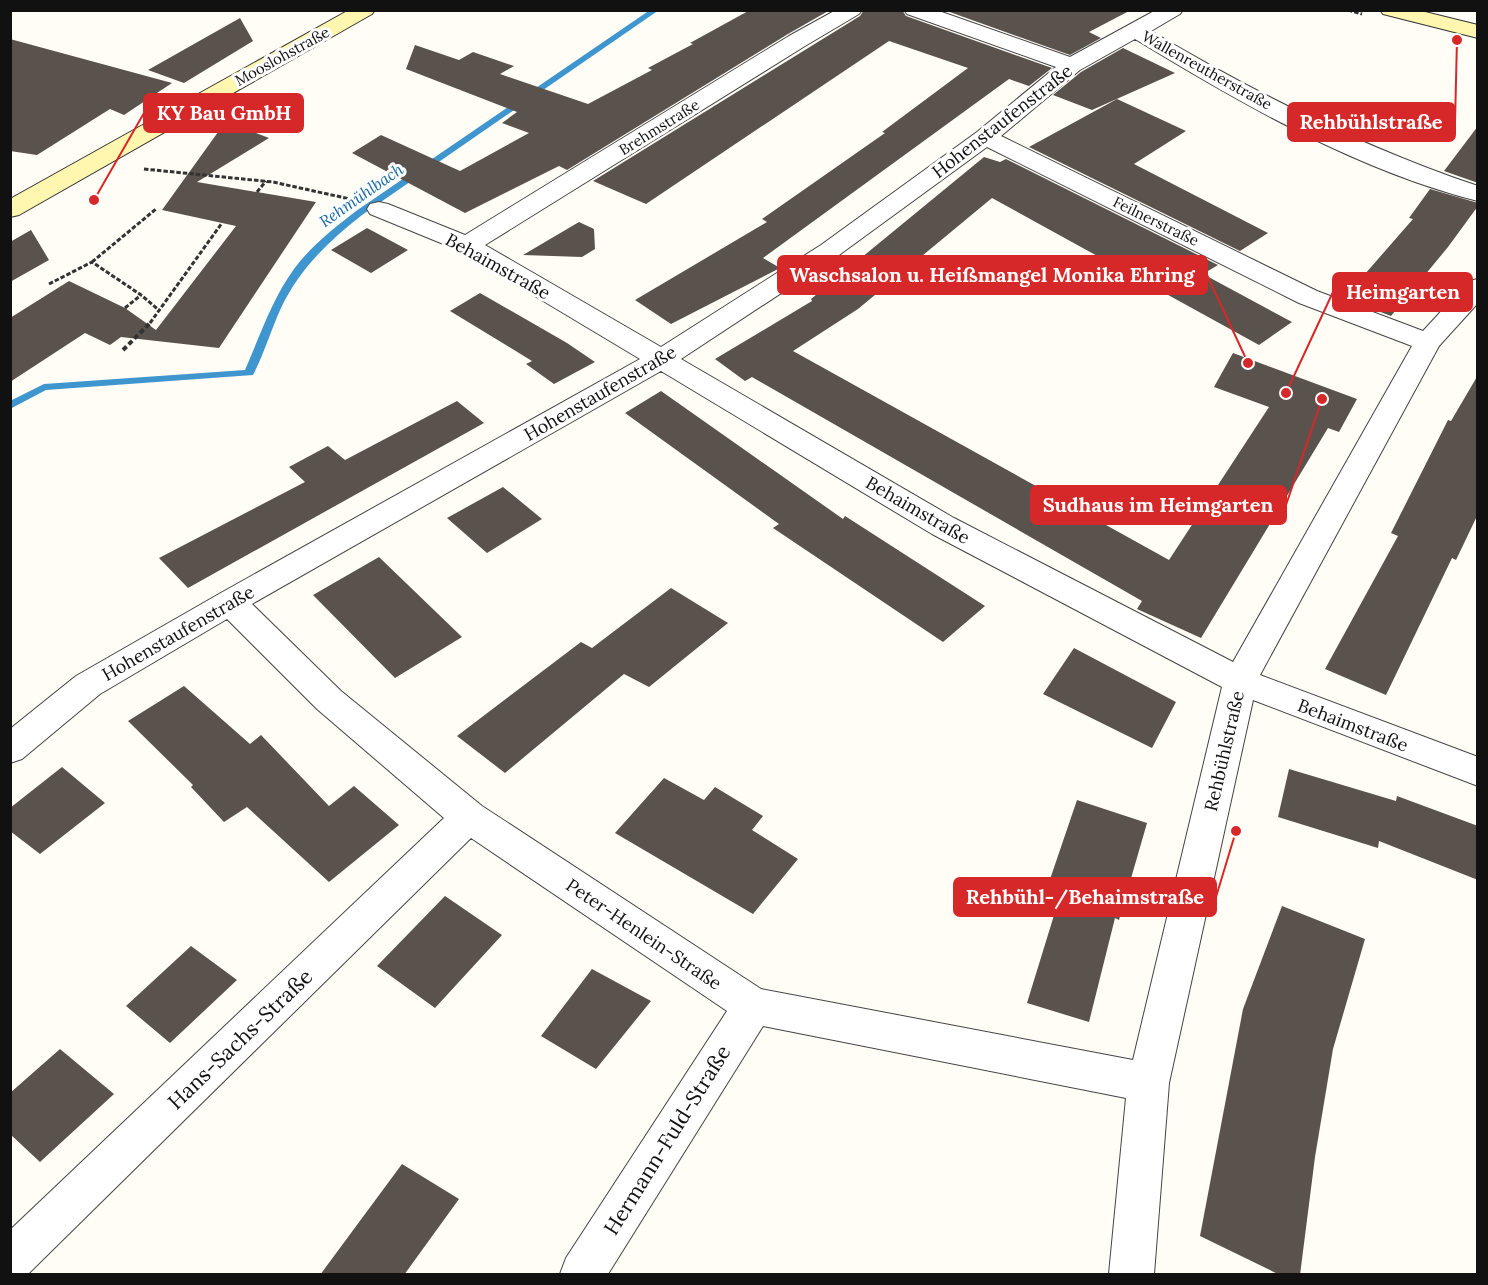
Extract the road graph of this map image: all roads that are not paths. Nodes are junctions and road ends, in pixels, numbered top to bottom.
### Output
1 (365, 10) edge
2 (852, 10) edge
3 (914, 10) edge
4 (1173, 10) edge
5 (1390, 10) edge
6 (1135, 30) junction
7 (1478, 32) edge
8 (1072, 65) junction
9 (985, 137) junction
10 (1478, 194) edge
11 (367, 205) road end
12 (10, 210) edge
13 (467, 245) junction
14 (1478, 287) edge
15 (1428, 342) junction
16 (660, 360) junction
17 (230, 602) junction
18 (1240, 681) junction
19 (10, 749) edge
20 (1478, 772) edge
21 (469, 817) junction
22 (753, 1006) junction
23 (1148, 1083) junction
24 (10, 1261) edge
25 (582, 1275) edge
26 (1132, 1275) edge

1 - 12 street, Mooslohstraße
2 - 13 street, Brehmstraße
3 - 8 street
4 - 6 street, Hohenstaufenstraße
5 - 7 street
6 - 8 street, Hohenstaufenstraße
6 - 10 street, Wallenreutherstraße
8 - 9 street, Hohenstaufenstraße
9 - 15 street, Feilnerstraße
9 - 16 street, Hohenstaufenstraße
11 - 13 street, Behaimstraße
13 - 16 street, Behaimstraße
14 - 15 street, Rehbühlstraße
15 - 18 street, Rehbühlstraße
16 - 17 street, Hohenstaufenstraße
16 - 18 street, Behaimstraße
17 - 19 street, Hohenstaufenstraße
17 - 21 street, Peter-Henlein-Straße
18 - 20 street, Behaimstraße
18 - 23 street, Rehbühlstraße
21 - 22 street, Peter-Henlein-Straße
21 - 24 street, Hans-Sachs-Straße
22 - 23 street, Peter-Henlein-Straße
22 - 25 street, Hermann-Fuld-Straße
23 - 26 street, Rehbühlstraße

